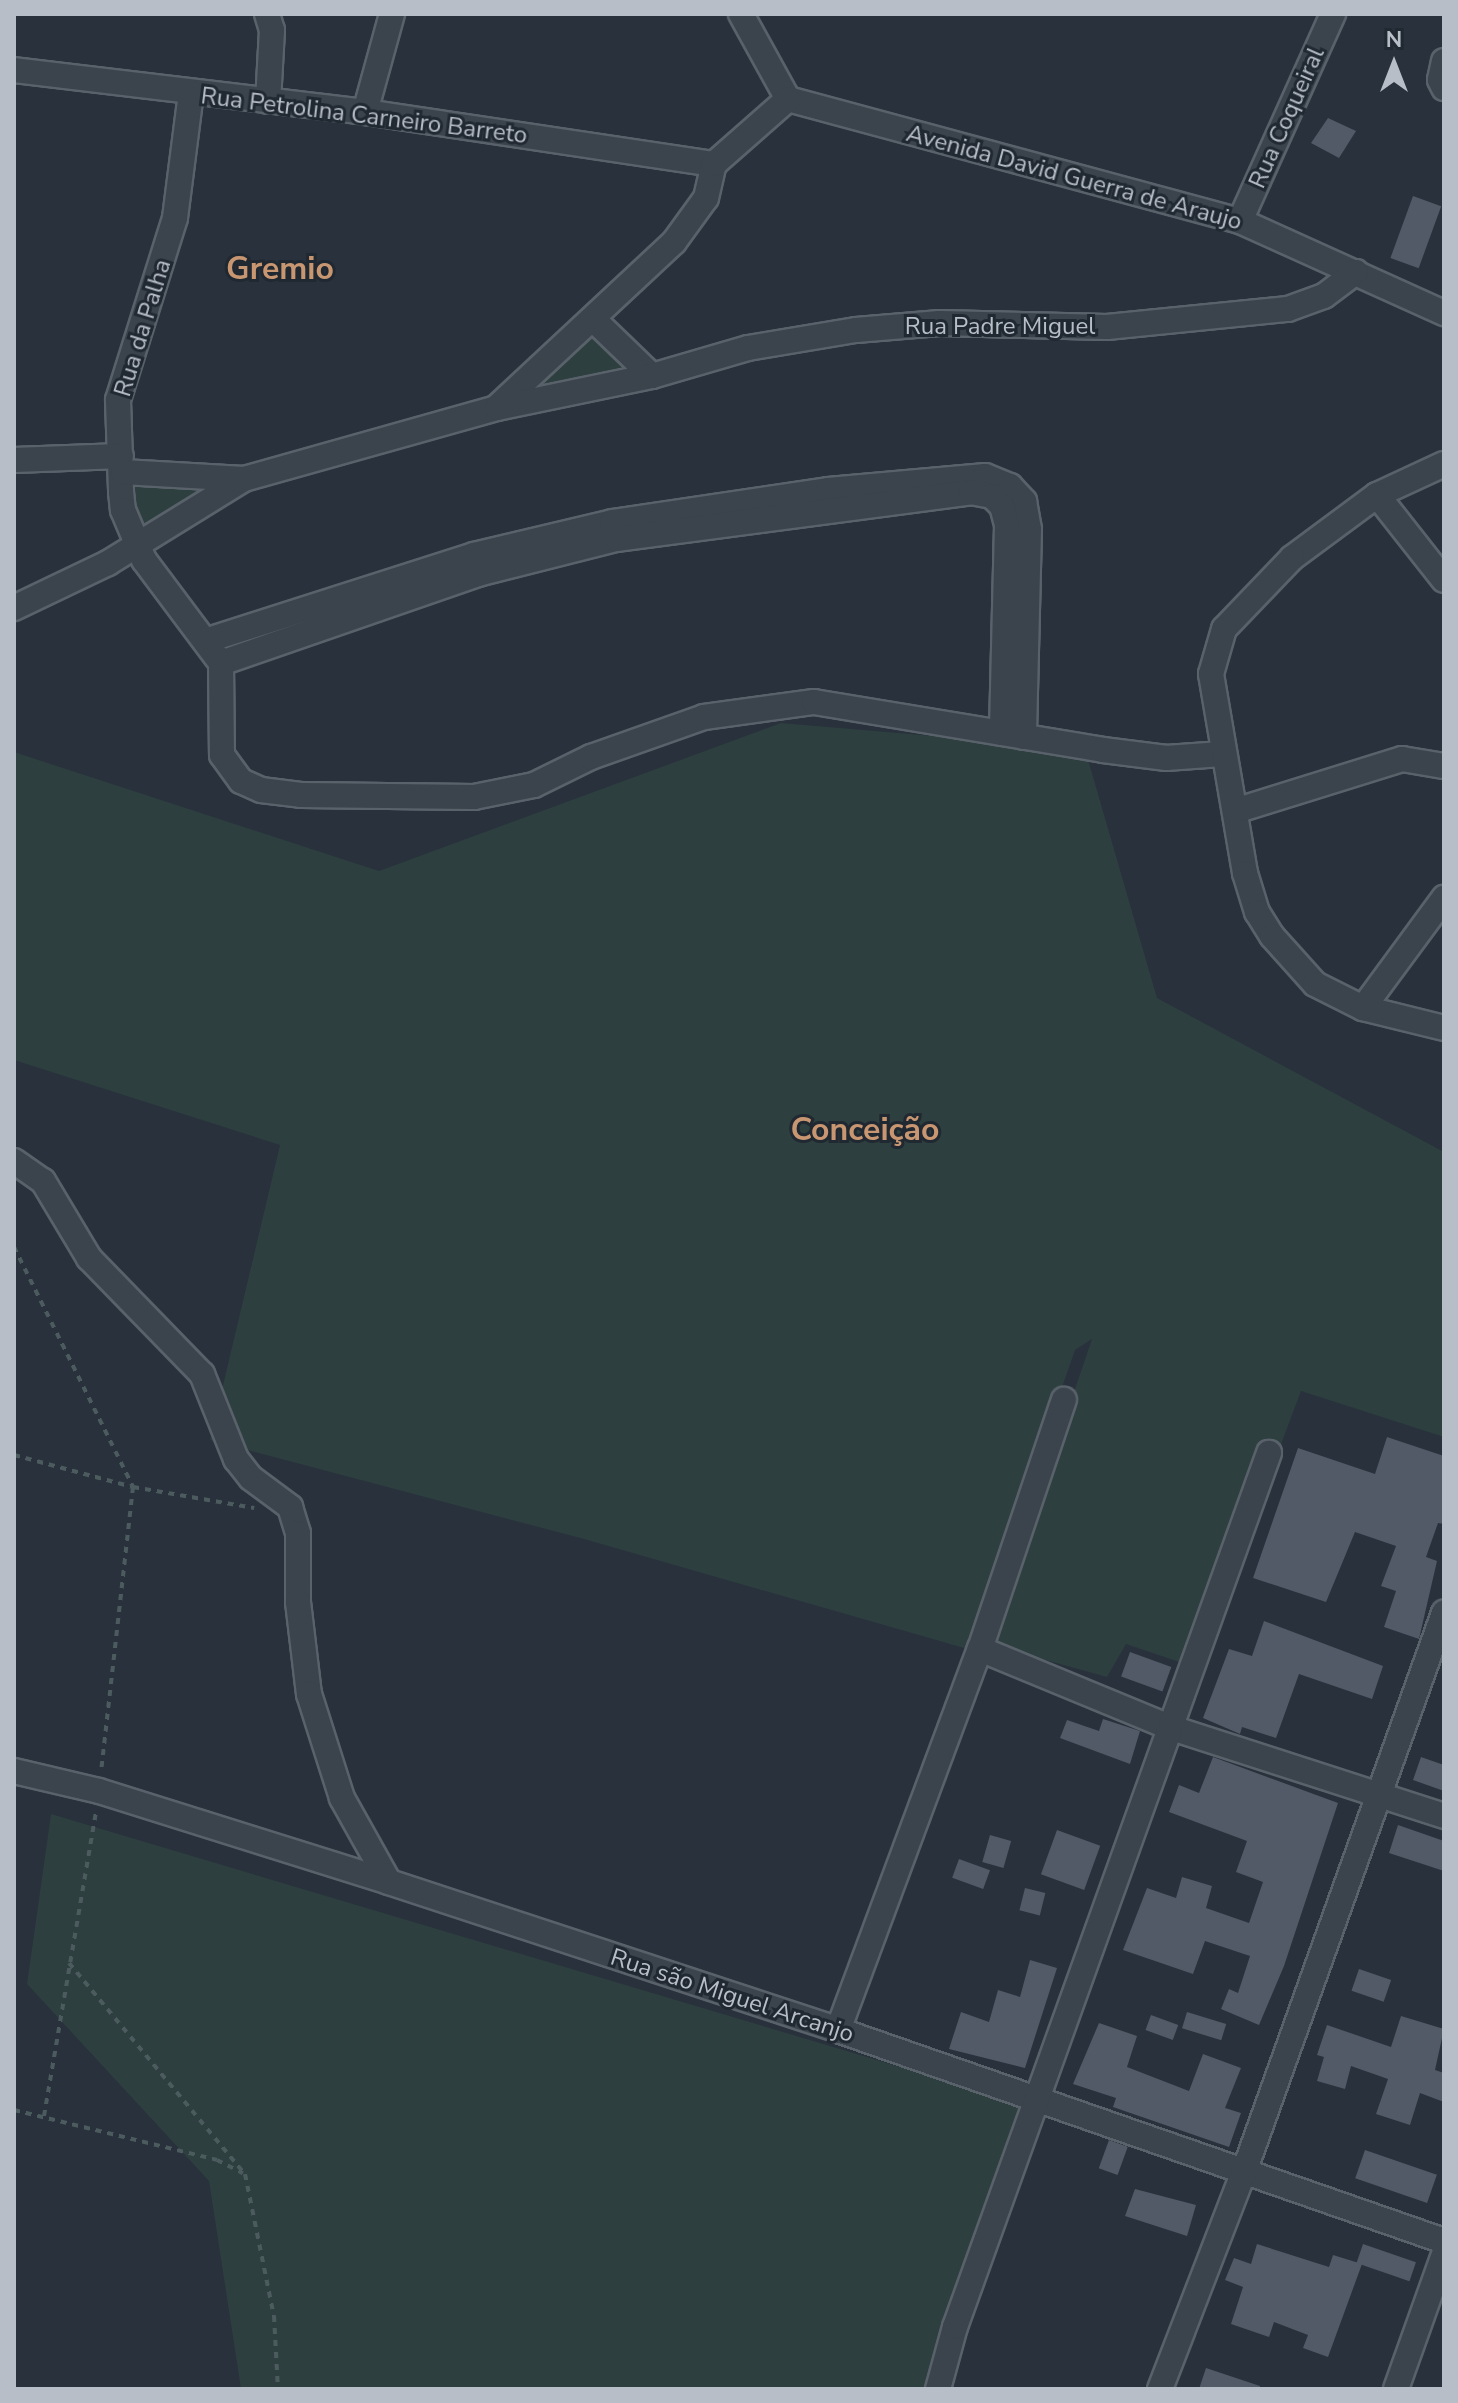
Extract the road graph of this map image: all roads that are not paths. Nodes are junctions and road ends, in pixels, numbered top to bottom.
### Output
1 (267, 14) edge
2 (392, 14) edge
3 (741, 14) edge
4 (1333, 14) edge
5 (1444, 61) edge
6 (14, 70) edge
7 (1444, 88) edge
8 (191, 93) junction
9 (788, 99) junction
10 (268, 101) junction
11 (365, 112) junction
12 (714, 164) junction
13 (1240, 221) junction
14 (1356, 272) junction
15 (1444, 313) edge
16 (593, 319) junction
17 (652, 376) junction
18 (497, 408) junction
19 (14, 460) edge
20 (122, 464) junction
21 (1444, 464) edge
22 (244, 479) junction
23 (1377, 495) junction
24 (140, 553) junction
25 (1444, 580) edge
26 (14, 608) edge
27 (208, 640) junction
28 (221, 663) junction
29 (1013, 735) junction
30 (1222, 754) junction
31 (1444, 766) edge
32 (1235, 811) junction
33 (1444, 898) edge
34 (1363, 1008) junction
35 (1444, 1028) edge
36 (14, 1161) edge
37 (1064, 1400) dead end
38 (1269, 1453) dead end
39 (1444, 1613) edge
40 (980, 1649) junction
41 (1172, 1728) junction
42 (14, 1771) edge
43 (1380, 1793) junction
44 (1444, 1816) edge
45 (389, 1882) junction
46 (838, 2030) junction
47 (1040, 2100) junction
48 (1245, 2169) junction
49 (1444, 2241) edge
50 (1444, 2254) edge
51 (938, 2389) edge
52 (1160, 2389) edge
53 (1396, 2389) edge

1 - 10 street
2 - 11 street
3 - 9 street
4 - 13 street, Rua Coqueiral
5 - 7 street
6 - 8 street, Rua Petrolina Carneiro Barreto
8 - 10 street, Rua Petrolina Carneiro Barreto
8 - 20 street, Rua da Palha
9 - 12 street
9 - 13 street, Avenida David Guerra de Araujo
10 - 11 street, Rua Petrolina Carneiro Barreto
11 - 12 street, Rua Petrolina Carneiro Barreto
12 - 16 street
13 - 14 street, Avenida David Guerra de Araujo
14 - 15 street, Avenida David Guerra de Araujo
14 - 17 street, Rua Padre Miguel
16 - 17 street
16 - 18 street
17 - 18 street, Rua Padre Miguel
18 - 22 street, Rua Padre Miguel
19 - 20 street
20 - 22 street
20 - 24 street, Rua da Palha
21 - 23 street
22 - 24 street
23 - 25 street
23 - 30 street
24 - 26 street
24 - 27 street, Rua da Palha
27 - 28 street, Rua da Palha
27 - 29 street
28 - 29 street
28 - 29 street
29 - 30 street
30 - 32 street
31 - 32 street
32 - 34 street
33 - 34 street
34 - 35 street
36 - 45 street
37 - 40 street
38 - 41 street
39 - 43 street
40 - 41 street
40 - 46 street
41 - 43 street
41 - 47 street
42 - 45 street, Rua são Miguel Arcanjo
43 - 44 street
43 - 48 street
45 - 46 street, Rua são Miguel Arcanjo
46 - 47 street, Rua são Miguel Arcanjo
47 - 48 street, Rua são Miguel Arcanjo
47 - 51 street
48 - 49 street, Rua são Miguel Arcanjo
48 - 52 street
50 - 53 street

